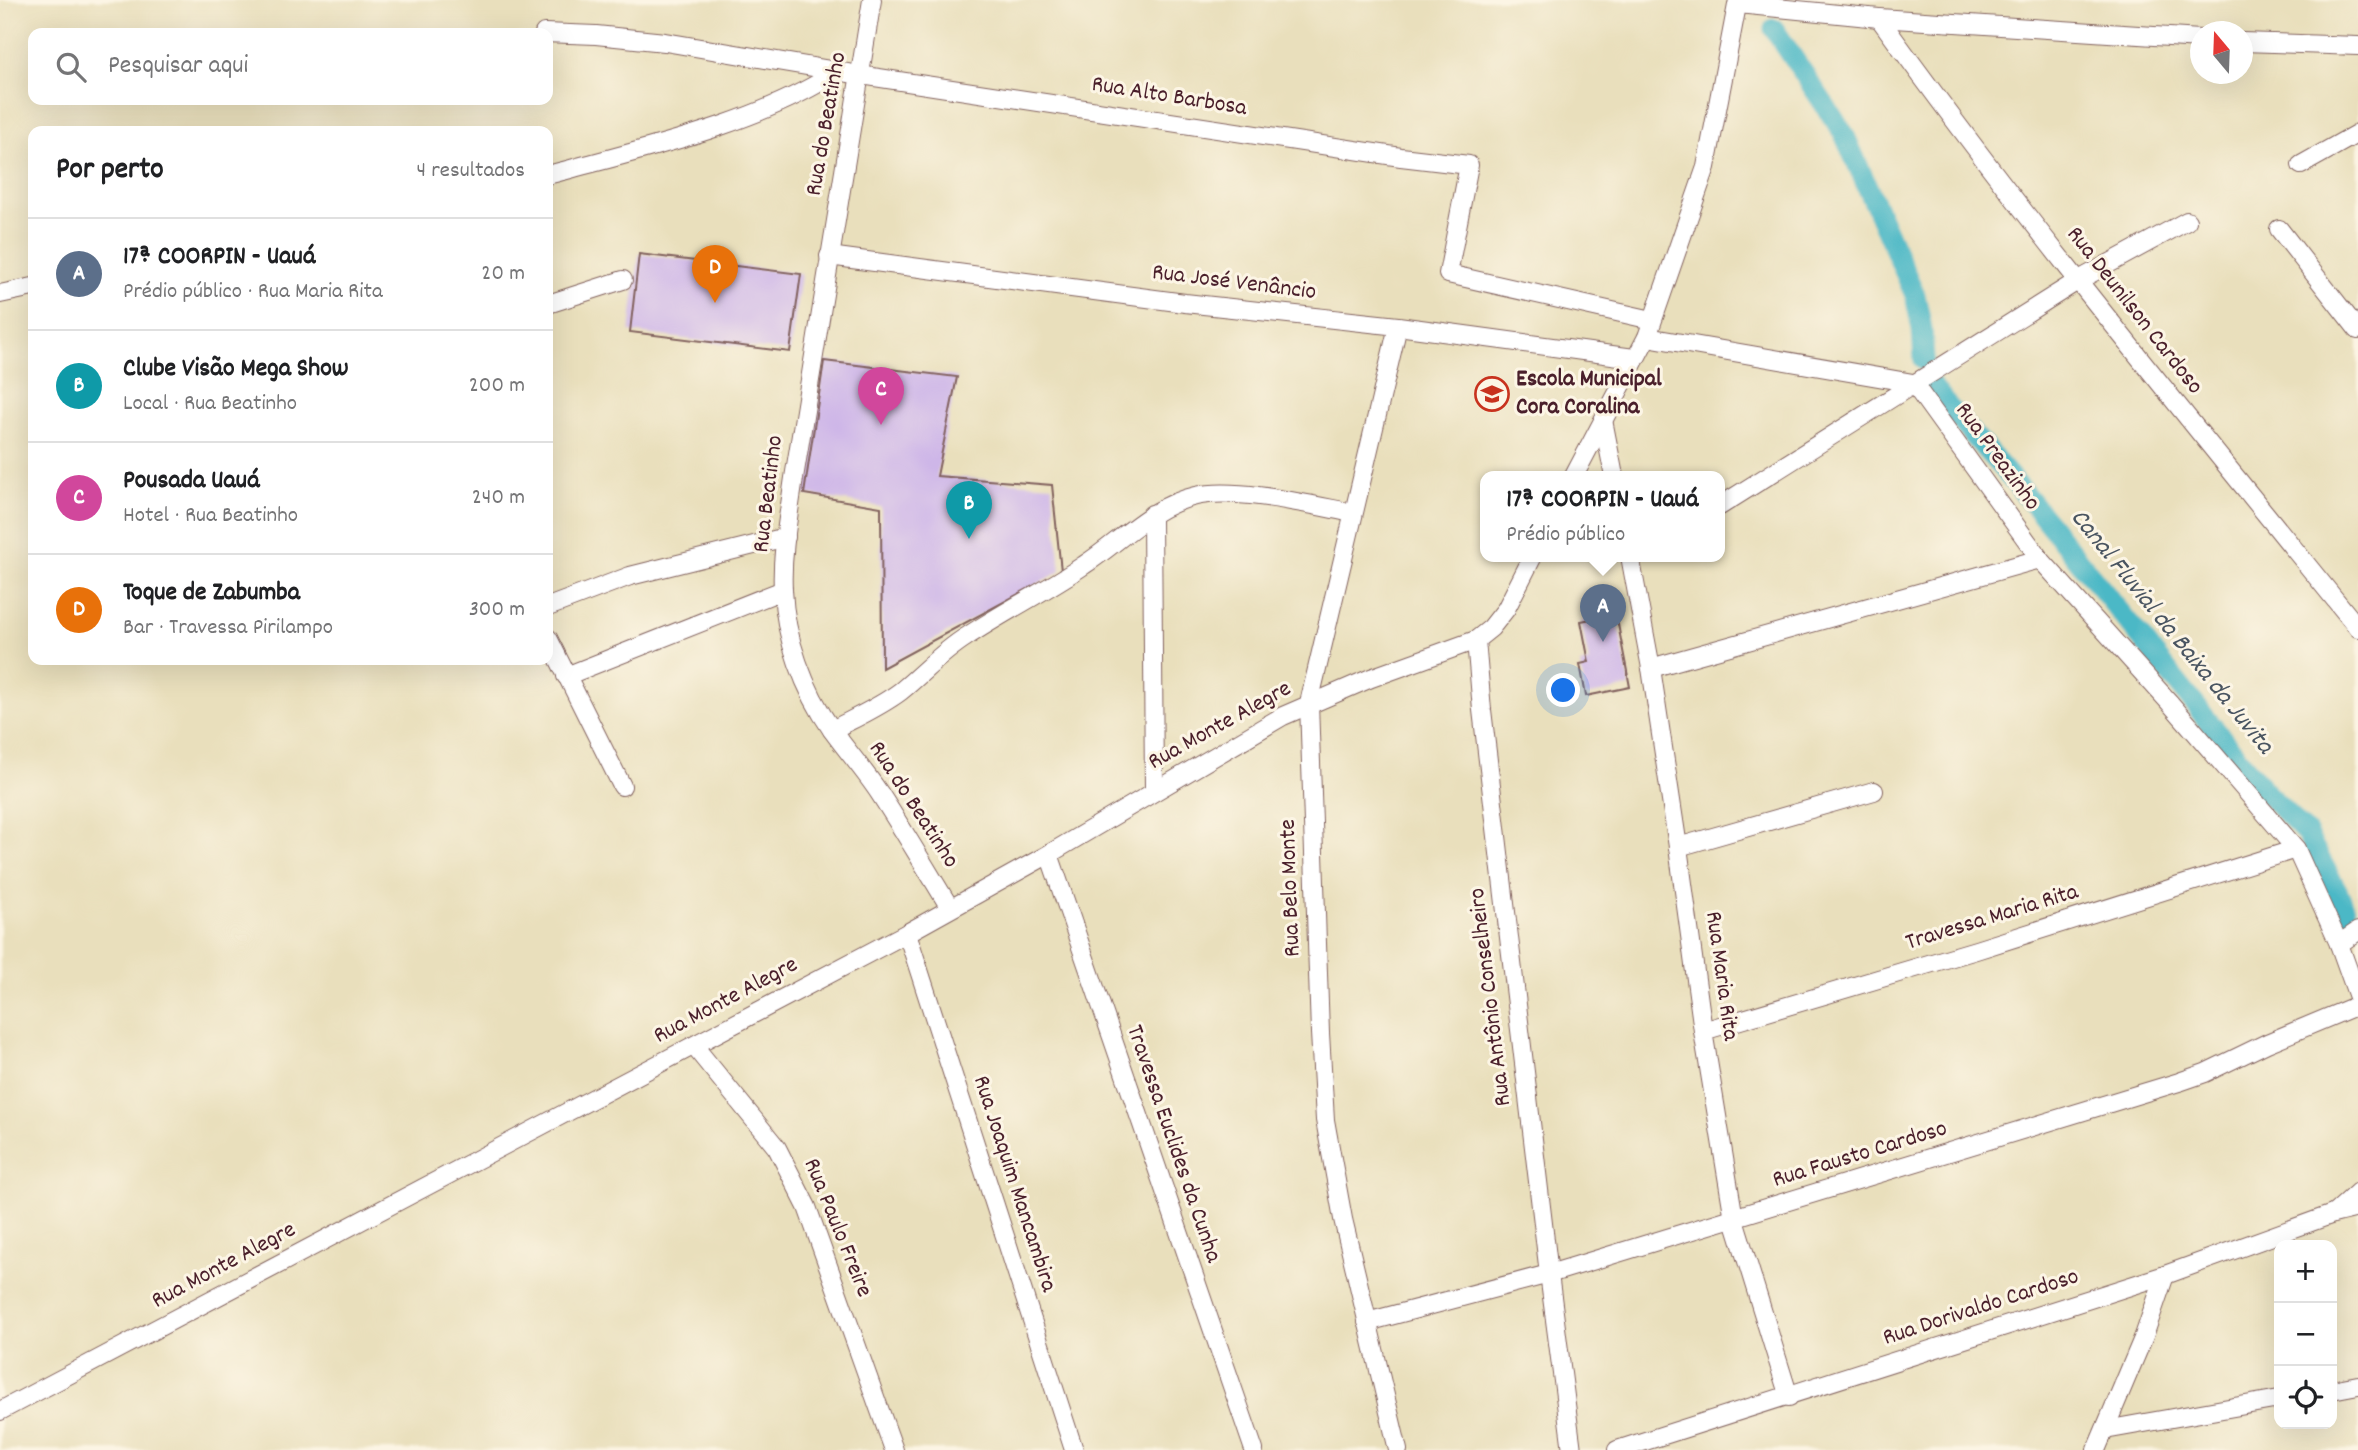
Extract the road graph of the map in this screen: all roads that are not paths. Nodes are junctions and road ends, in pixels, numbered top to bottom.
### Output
1 (872, 0) edge
2 (1738, 2) edge
3 (1879, 18) junction
4 (553, 33) edge
5 (2190, 38) edge
6 (2253, 42) edge
7 (2358, 46) edge
8 (838, 71) junction
9 (860, 75) junction
10 (2358, 133) edge
11 (2301, 165) dead end
12 (553, 174) edge
13 (2186, 221) dead end
14 (2279, 229) dead end
15 (828, 256) junction
16 (623, 280) dead end
17 (2079, 280) junction
18 (28, 288) edge
19 (0, 294) edge
20 (553, 302) edge
21 (1398, 326) junction
22 (1649, 328) junction
23 (2358, 330) edge
24 (1634, 358) junction
25 (1913, 383) junction
26 (1603, 420) junction
27 (1577, 471) edge
28 (1613, 471) edge
29 (1725, 503) edge
30 (1353, 513) junction
31 (1152, 514) junction
32 (786, 537) junction
33 (2040, 559) junction
34 (1530, 562) edge
35 (1635, 562) edge
36 (783, 590) junction
37 (553, 605) edge
38 (2358, 628) edge
39 (1476, 640) junction
40 (553, 649) edge
41 (1651, 668) junction
42 (566, 676) junction
43 (1309, 703) junction
44 (832, 730) junction
45 (622, 786) dead end
46 (1874, 790) dead end
47 (1154, 791) junction
48 (1678, 847) junction
49 (2296, 849) junction
50 (1049, 854) junction
51 (950, 908) junction
52 (2358, 931) edge
53 (907, 933) junction
54 (2339, 944) junction
55 (2358, 997) edge
56 (2358, 1005) edge
57 (1703, 1031) junction
58 (694, 1046) junction
59 (2358, 1192) edge
60 (2358, 1208) edge
61 (2333, 1214) junction
62 (1734, 1219) junction
63 (1549, 1275) junction
64 (2165, 1275) junction
65 (1367, 1322) junction
66 (2358, 1385) edge
67 (2337, 1389) edge
68 (1789, 1397) junction
69 (2274, 1400) edge
70 (0, 1411) edge
71 (2105, 1430) junction
72 (894, 1450) edge
73 (1074, 1450) edge
74 (1254, 1450) edge
75 (1398, 1450) edge
76 (1573, 1450) edge
77 (1617, 1450) edge
78 (2096, 1450) edge

1 - 9 street, Rua do Beatinho
2 - 3 street
2 - 22 street
3 - 5 street
3 - 17 street, Rua Deunilson Cardoso
4 - 8 street, Rua Alto Barbosa
6 - 7 street
8 - 9 street, Rua Alto Barbosa
8 - 12 street
9 - 15 street, Rua do Beatinho
9 - 22 street, Rua Alto Barbosa
10 - 11 street
13 - 17 street
14 - 23 street
15 - 21 street, Rua José Venâncio
15 - 32 street, Rua Beatinho
16 - 20 street
17 - 25 street
17 - 38 street, Rua Deunilson Cardoso
18 - 19 street
21 - 24 street, Rua José Venâncio
21 - 30 street, Rua Belo Monte
22 - 24 street
22 - 25 street
24 - 26 street
25 - 29 street
25 - 33 street, Rua Preazinho
26 - 27 street
26 - 28 street
30 - 31 street
30 - 43 street, Rua Belo Monte
31 - 44 street
31 - 47 street
32 - 36 street, Rua Beatinho
32 - 37 street
33 - 41 street
33 - 49 street, Rua Preazinho
34 - 39 street
35 - 41 street, Rua Maria Rita
36 - 42 street
36 - 44 street, Rua Beatinho
39 - 43 street, Rua Monte Alegre
39 - 63 street, Rua Antônio Conselheiro
40 - 42 street
41 - 48 street, Rua Maria Rita
42 - 45 street
43 - 47 street, Rua Monte Alegre
43 - 65 street, Rua Belo Monte
44 - 51 street, Rua do Beatinho
46 - 48 street
47 - 50 street, Rua Monte Alegre
48 - 57 street, Rua Maria Rita
49 - 54 street, Rua Preazinho
49 - 57 street, Travessa Maria Rita
50 - 51 street, Rua Monte Alegre
50 - 74 street, Travessa Euclides da Cunha
51 - 53 street, Rua Monte Alegre
52 - 54 street
53 - 58 street, Rua Monte Alegre
53 - 73 street, Rua Joaquim Mancambira
54 - 55 street, Rua Preazinho
56 - 62 street, Rua Fausto Cardoso
57 - 62 street, Rua Maria Rita
58 - 70 street, Rua Monte Alegre
58 - 72 street, Rua Paulo Freire
59 - 61 street
60 - 61 street, Rua Dorivaldo Cardoso
61 - 64 street, Rua Dorivaldo Cardoso
62 - 63 street, Rua Fausto Cardoso
62 - 68 street, Rua Maria Rita
63 - 65 street, Rua Fausto Cardoso
63 - 76 street, Rua Antônio Conselheiro
64 - 68 street, Rua Dorivaldo Cardoso
64 - 71 street
65 - 75 street, Rua Belo Monte
66 - 67 street
68 - 77 street, Rua Dorivaldo Cardoso
69 - 71 street
71 - 78 street

